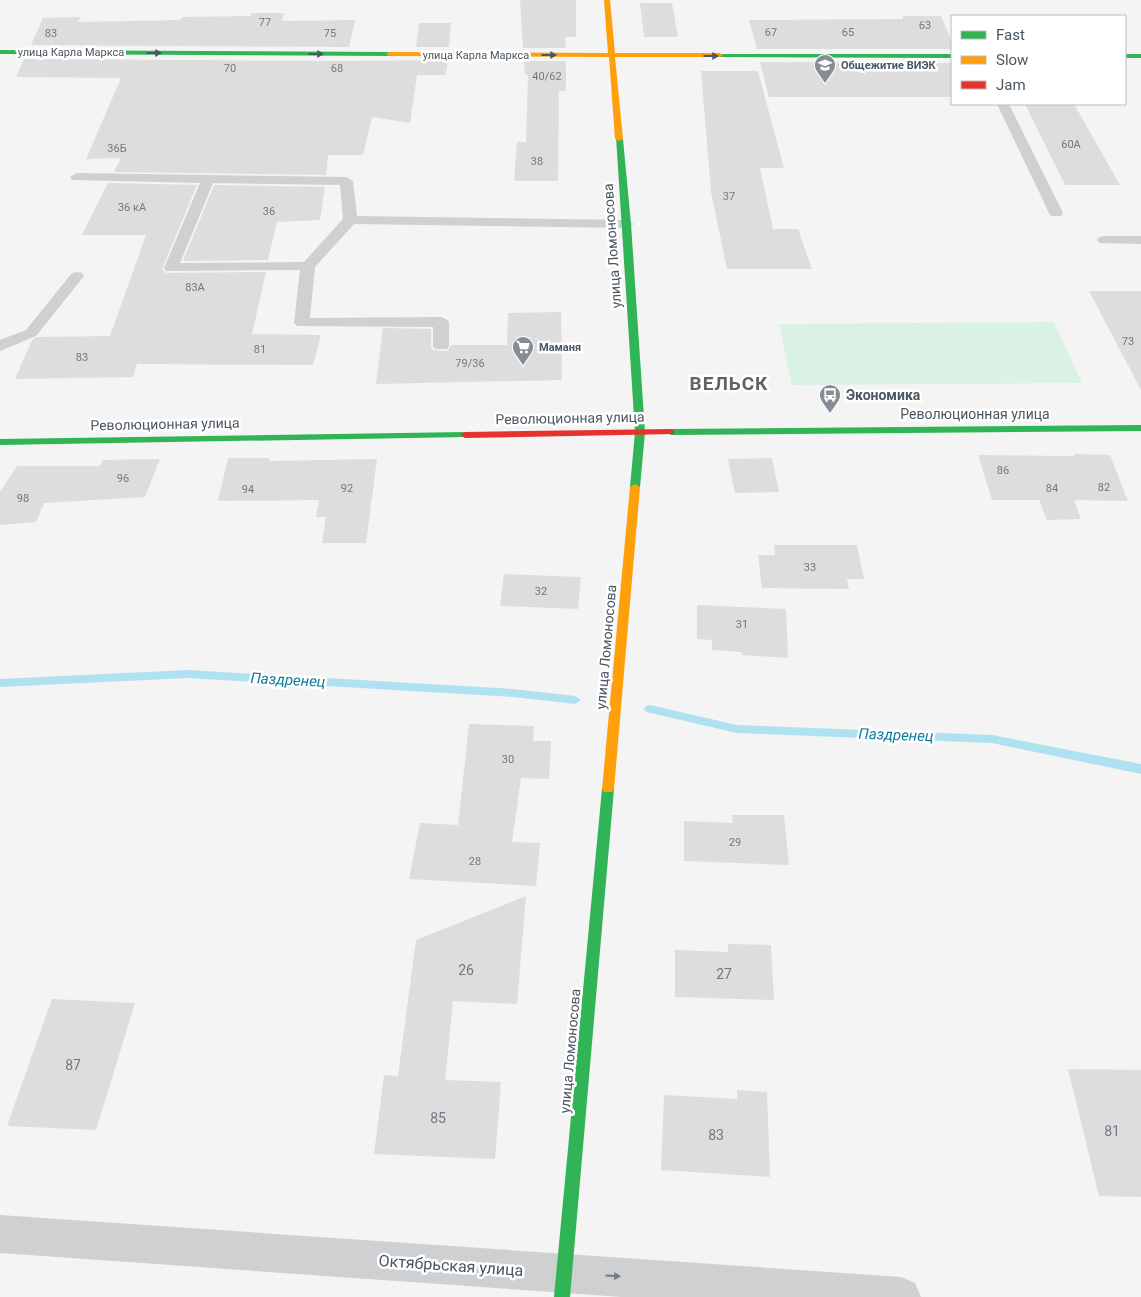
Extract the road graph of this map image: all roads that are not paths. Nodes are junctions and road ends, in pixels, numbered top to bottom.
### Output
1 (607, 0) edge
2 (0, 52) edge
3 (611, 55) junction
4 (951, 56) edge
5 (1126, 56) edge
6 (1141, 56) edge
7 (1003, 105) edge
8 (78, 177) dead end
9 (208, 180) junction
10 (1056, 213) dead end
11 (350, 220) junction
12 (627, 224) junction
13 (1104, 240) dead end
14 (1141, 240) edge
15 (308, 266) junction
16 (77, 276) dead end
17 (0, 346) edge
18 (441, 346) dead end
19 (1141, 428) edge
20 (640, 432) junction
21 (0, 442) edge
22 (0, 1234) edge
23 (563, 1285) edge
24 (901, 1297) edge

1 - 3 street, улица Ломоносова
2 -> 3 street, улица Карла Маркса
3 -> 4 street, улица Карла Маркса
3 - 12 street, улица Ломоносова
5 - 6 street
7 - 10 lane
8 - 9 lane
9 - 11 lane
9 - 15 lane
11 - 12 lane
11 - 15 lane
12 - 20 street, улица Ломоносова
13 - 14 lane
15 - 18 lane
16 - 17 lane
19 - 20 street, Революционная улица
20 - 21 street, Революционная улица
20 - 23 street, улица Ломоносова
22 - 23 street, Октябрьская улица
23 -> 24 street, Октябрьская улица

